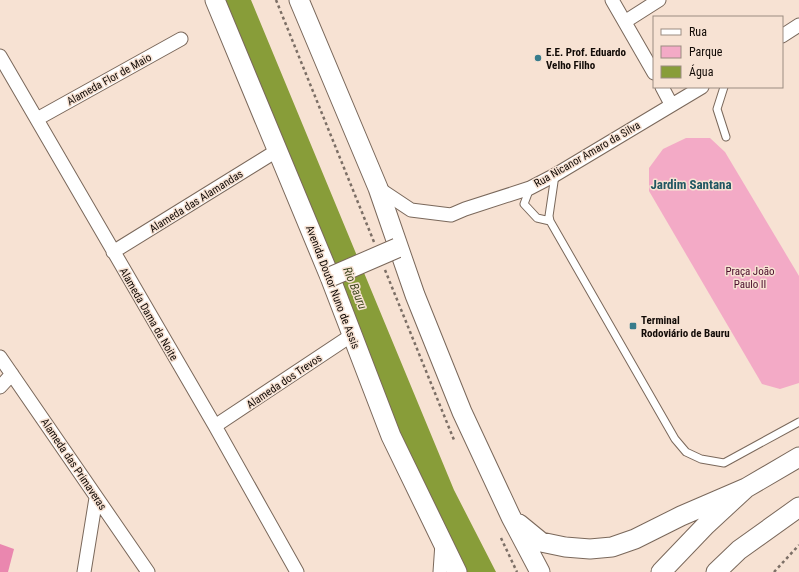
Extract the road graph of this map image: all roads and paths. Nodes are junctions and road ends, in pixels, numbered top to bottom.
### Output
1 (215, 0) edge
2 (299, 0) edge
3 (612, 0) edge
4 (659, 0) edge
5 (626, 21) junction
6 (799, 25) edge
7 (783, 35) edge
8 (180, 39) dead end
9 (0, 56) edge
10 (653, 71) edge
11 (663, 88) edge
12 (700, 88) edge
13 (724, 88) edge
14 (671, 104) junction
15 (37, 119) junction
16 (726, 137) dead end
17 (278, 150) junction
18 (555, 175) junction
19 (378, 188) junction
20 (530, 188) junction
21 (550, 221) junction
22 (397, 248) junction
23 (113, 252) junction
24 (330, 276) junction
25 (352, 335) junction
26 (0, 356) edge
27 (12, 374) junction
28 (0, 386) edge
29 (799, 422) edge
30 (215, 426) junction
31 (799, 457) edge
32 (746, 488) junction
33 (96, 498) junction
34 (799, 507) edge
35 (511, 517) junction
36 (442, 543) junction
37 (799, 545) edge
38 (84, 572) edge
39 (148, 572) edge
40 (297, 572) edge
41 (440, 572) edge
42 (457, 572) edge
43 (540, 572) edge
44 (661, 572) edge
45 (716, 572) edge
46 (774, 572) edge

1 - 17 main road, Avenida Doutor Nuno de Assis
2 - 19 main road
3 - 5 street
4 - 5 street
5 - 10 street
6 - 7 street
8 - 15 street, Alameda Flor de Maio
9 - 15 street, Alameda Dama da Noite
11 - 14 street
12 - 14 street, Rua Nicanor Amaro da Silva
13 - 16 lane
14 - 18 street, Rua Nicanor Amaro da Silva
15 - 23 street, Alameda Dama da Noite
17 - 23 street, Alameda das Alamandas
17 - 24 main road, Avenida Doutor Nuno de Assis
18 - 20 street, Rua Nicanor Amaro da Silva
18 - 21 lane
19 - 20 street, Rua Nicanor Amaro da Silva
19 - 22 main road
20 - 21 lane
21 - 29 lane
22 - 24 main road, bridge
22 - 35 main road
23 - 30 street, Alameda Dama da Noite
24 - 25 main road, Avenida Doutor Nuno de Assis
25 - 30 street, Alameda dos Trevos
25 - 36 main road, Avenida Doutor Nuno de Assis
26 - 27 street, Alameda das Primaveras
27 - 28 street
27 - 33 street, Alameda das Primaveras
30 - 40 street, Alameda Dama da Noite
31 - 32 main road
32 - 35 main road
32 - 44 main road
33 - 38 street
33 - 39 street, Alameda das Primaveras
34 - 45 main road
35 - 43 main road
36 - 41 street
36 - 42 main road, Avenida Doutor Nuno de Assis
37 - 46 path

